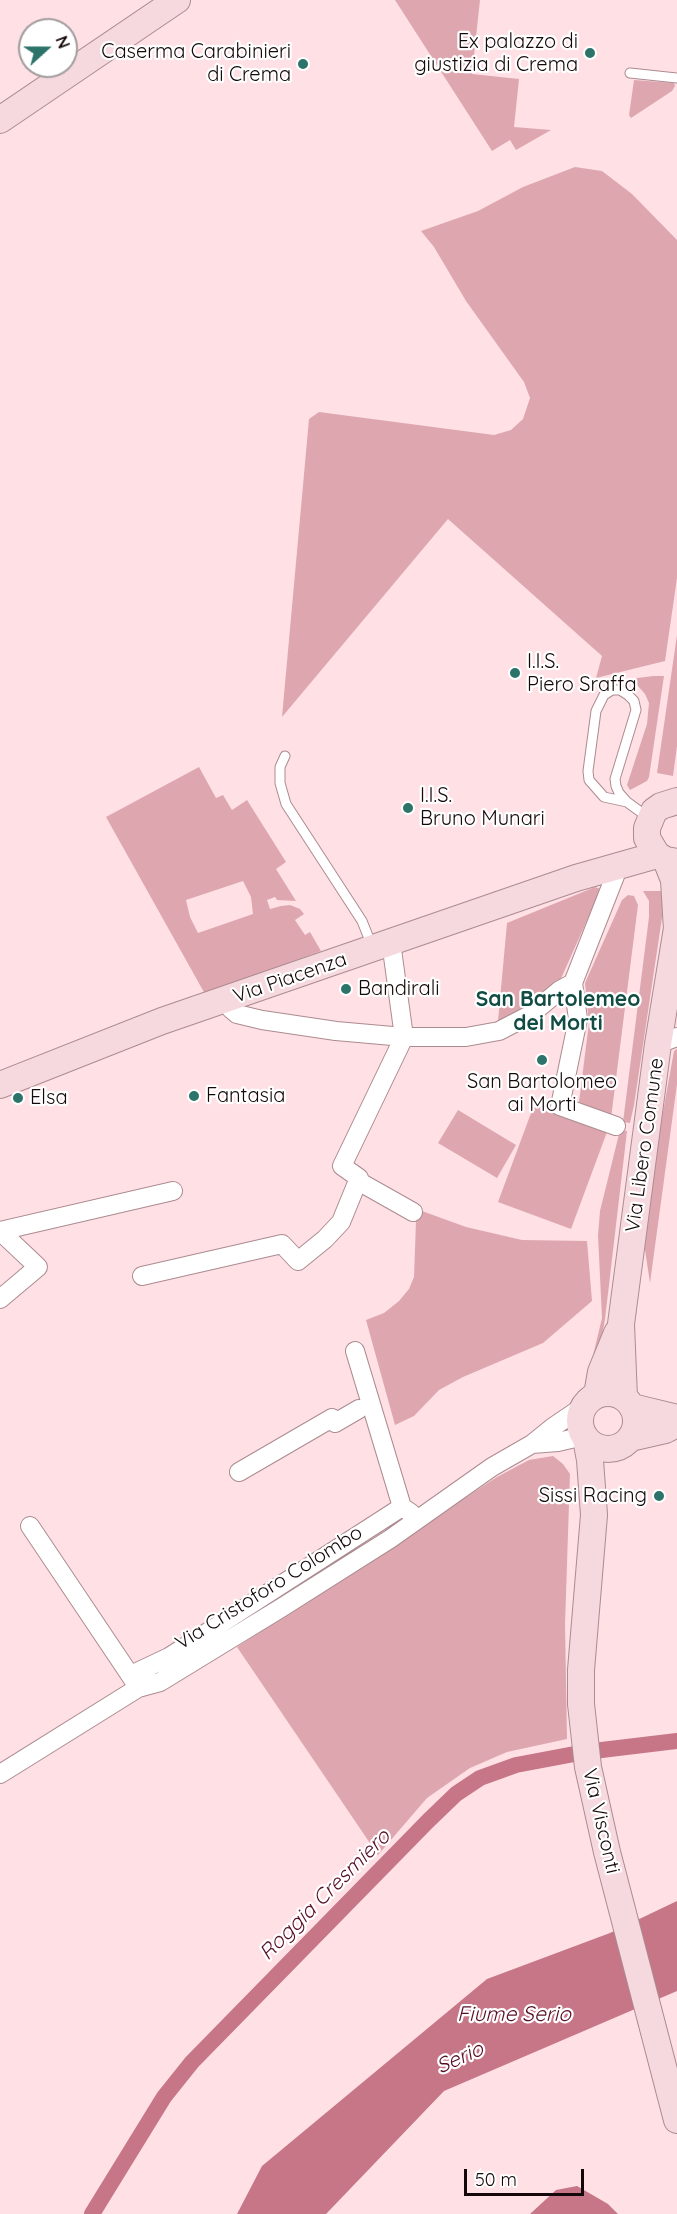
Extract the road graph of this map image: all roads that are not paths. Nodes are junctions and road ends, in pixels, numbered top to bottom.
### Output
1 (177, 0) edge
2 (630, 72) dead end
3 (677, 78) edge
4 (0, 120) edge
5 (285, 756) dead end
6 (627, 802) junction
7 (664, 807) edge
8 (667, 859) edge
9 (613, 868) junction
10 (576, 878) junction
11 (677, 929) edge
12 (382, 945) junction
13 (573, 983) junction
14 (227, 1000) junction
15 (404, 1037) junction
16 (668, 1041) edge
17 (2, 1089) edge
18 (616, 1126) dead end
19 (358, 1181) junction
20 (173, 1191) dead end
21 (412, 1212) dead end
22 (0, 1231) edge
23 (142, 1275) dead end
24 (0, 1299) edge
25 (621, 1324) junction
26 (355, 1351) dead end
27 (591, 1401) junction
28 (628, 1402) junction
29 (359, 1409) dead end
30 (677, 1418) edge
31 (677, 1424) edge
32 (585, 1438) junction
33 (623, 1443) junction
34 (532, 1444) junction
35 (239, 1472) dead end
36 (402, 1507) junction
37 (594, 1515) junction
38 (420, 1518) junction
39 (30, 1526) dead end
40 (134, 1681) junction
41 (0, 1774) edge
42 (677, 2120) edge

1 - 4 main road
2 - 3 lane
5 - 12 lane
6 - 6 lane
6 - 7 lane
7 - 8 main road, Via Libero Comune
7 - 10 main road, Via Piacenza
8 - 9 main road, Via Piacenza
8 - 11 main road, Via Libero Comune
9 - 10 main road, Via Piacenza
9 - 13 street
10 - 12 main road, Via Piacenza
11 - 16 main road, Via Libero Comune
12 - 14 main road, Via Piacenza
12 - 15 street
13 - 15 street
13 - 18 street
14 - 15 street
14 - 17 main road, Via Piacenza
15 - 19 street
16 - 25 main road, Via Libero Comune
19 - 21 street
19 - 23 street
20 - 22 street
22 - 24 street
25 - 27 main road, Via Libero Comune
25 - 28 main road, Via Libero Comune
26 - 36 street
27 - 28 main road
27 - 32 main road, Via Libero Comune
27 - 34 street, Via Cristoforo Colombo
28 - 30 main road
28 - 33 main road, Via Libero Comune
29 - 35 street
31 - 33 main road
32 - 33 main road
32 - 34 street, Via Cristoforo Colombo
32 - 37 main road, Via Visconti
33 - 37 main road, Via Visconti
34 - 38 street, Via Cristoforo Colombo
36 - 38 street
36 - 40 street, Via Cristoforo Colombo
37 - 42 main road, Via Visconti
38 - 40 street, Via Cristoforo Colombo
39 - 40 street
40 - 41 street, Via Cristoforo Colombo

